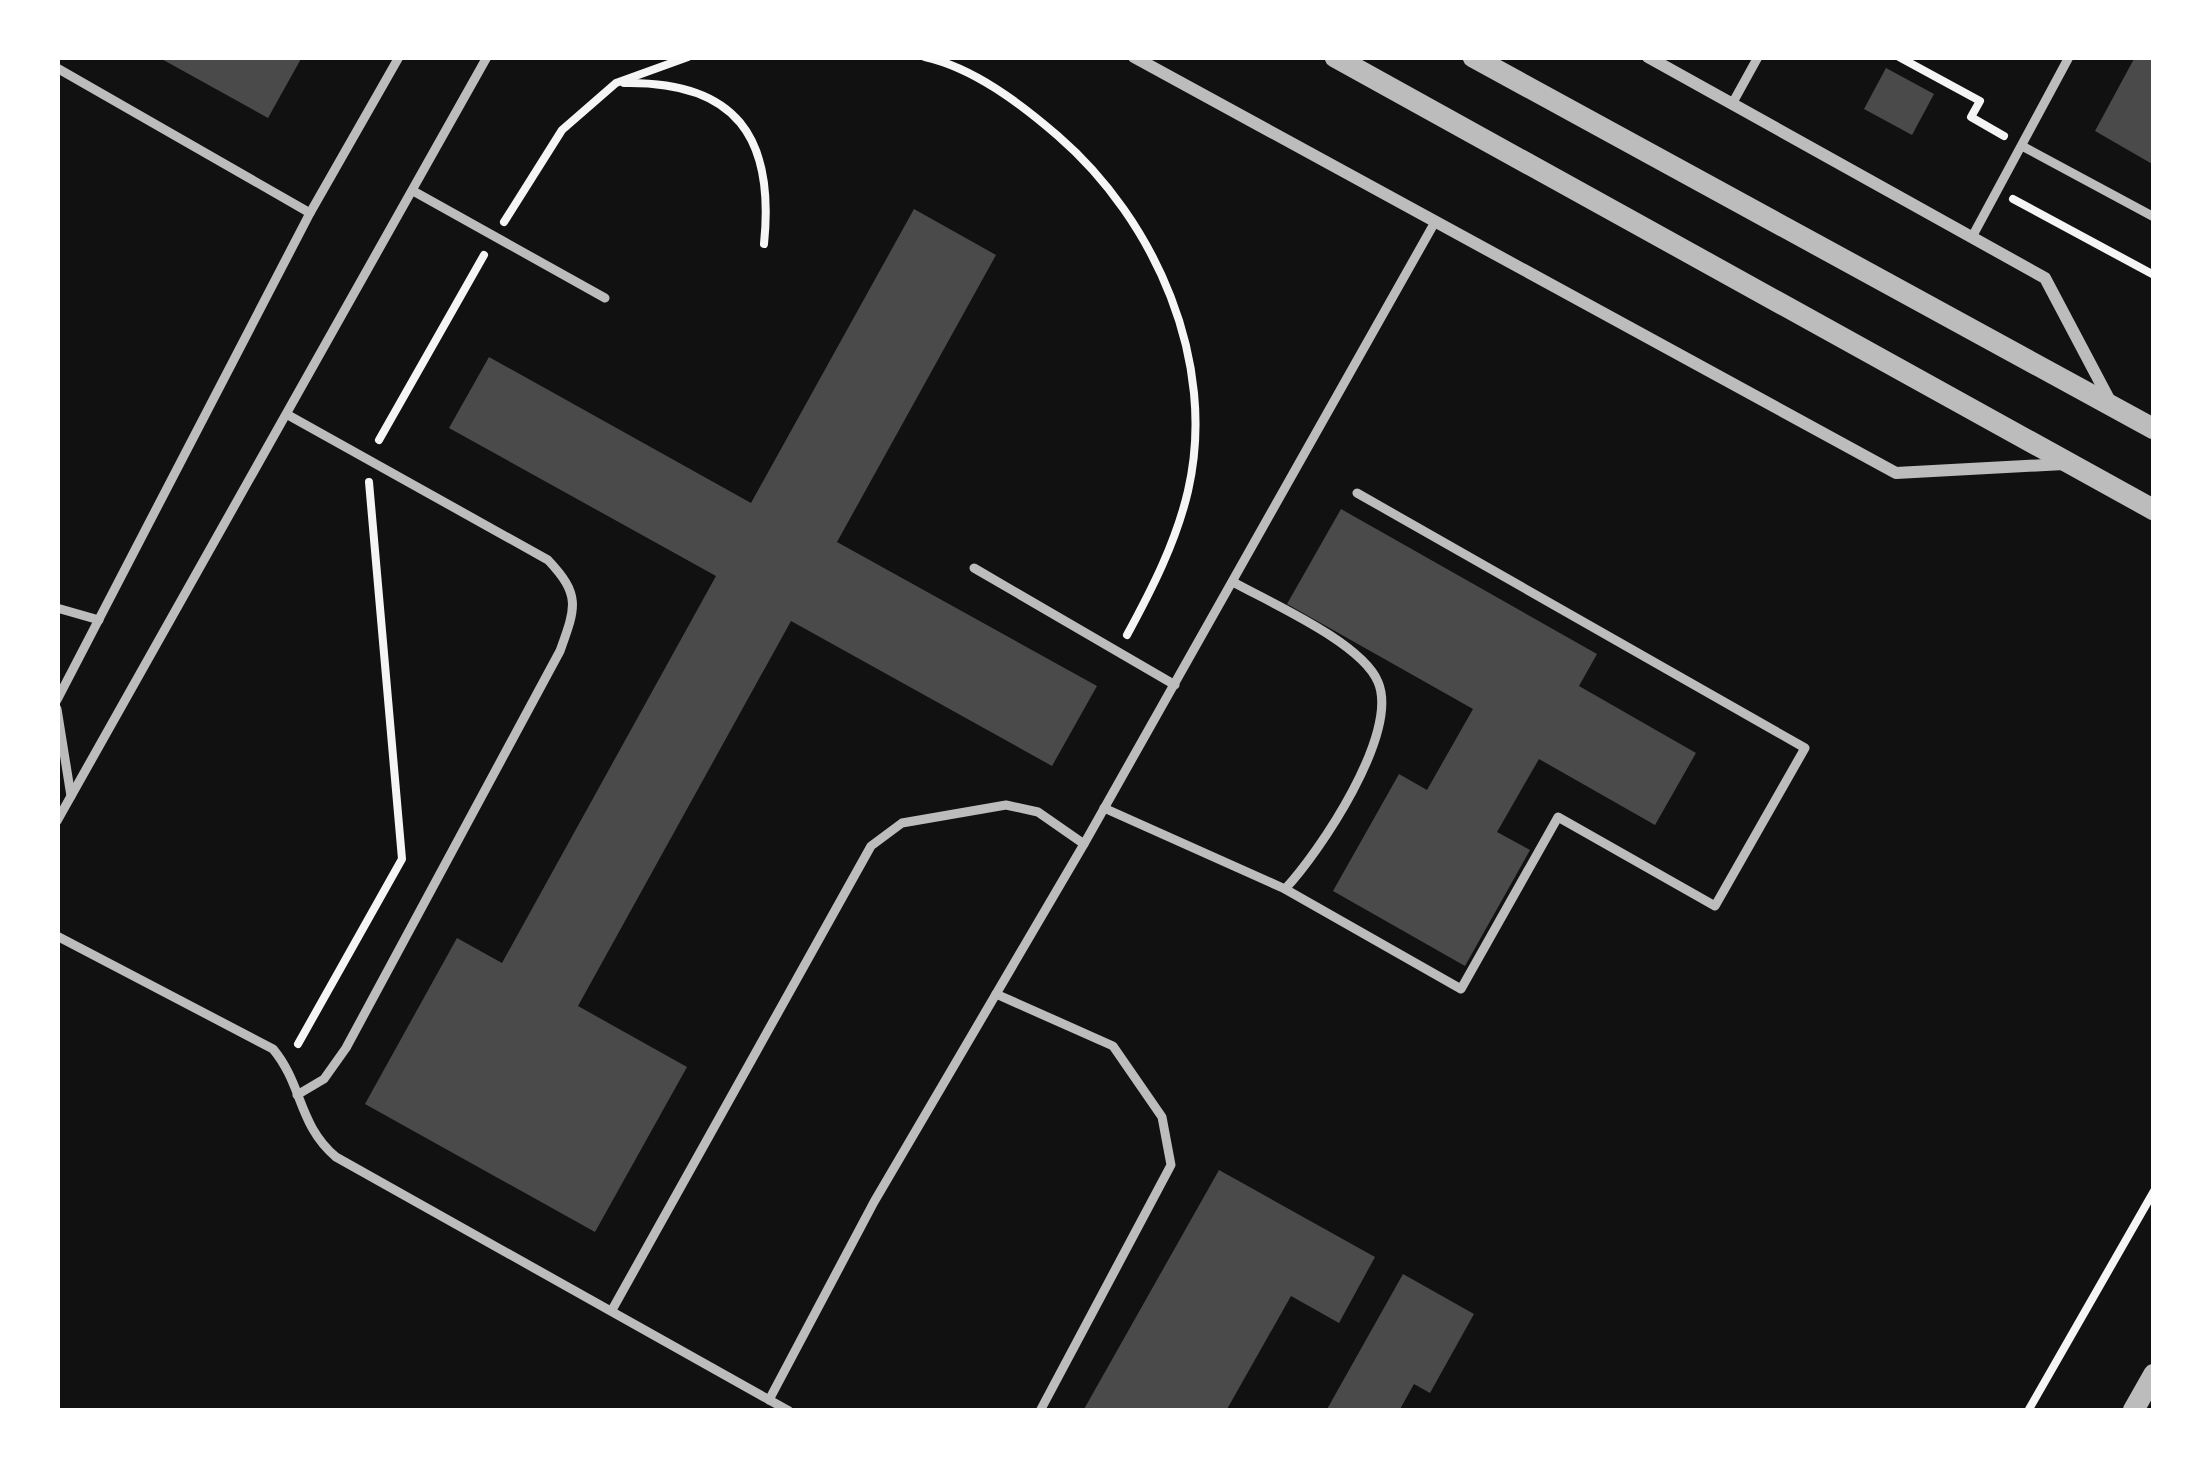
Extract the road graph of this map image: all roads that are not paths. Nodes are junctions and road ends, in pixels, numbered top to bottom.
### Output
1 (399, 57) edge
2 (487, 57) edge
3 (1134, 57) edge
4 (1335, 57) edge
5 (1473, 57) edge
6 (1648, 57) edge
7 (1758, 57) edge
8 (2069, 57) edge
9 (57, 68) edge
10 (1732, 104) junction
11 (2021, 146) junction
12 (415, 192) junction
13 (310, 214) junction
14 (2154, 218) edge
15 (1436, 221) junction
16 (1972, 237) junction
17 (604, 298) dead end
18 (2114, 407) junction
19 (288, 415) junction
20 (2154, 429) edge
21 (2069, 464) junction
22 (1357, 493) dead end
23 (2154, 510) edge
24 (974, 568) dead end
25 (1233, 582) junction
26 (57, 608) edge
27 (98, 620) junction
28 (1174, 685) junction
29 (57, 704) edge
30 (71, 796) junction
31 (1104, 808) junction
32 (57, 821) edge
33 (1084, 844) junction
34 (1285, 889) junction
35 (57, 936) edge
36 (996, 994) junction
37 (297, 1096) junction
38 (612, 1310) junction
39 (2154, 1374) edge
40 (769, 1400) junction
41 (789, 1411) edge
42 (1040, 1411) edge
43 (2133, 1411) edge

1 - 13 lane
2 - 12 lane
3 - 15 street
4 - 21 street
5 - 18 street
6 - 10 street
7 - 10 lane
8 - 11 lane
9 - 13 lane
10 - 16 street
11 - 14 lane
11 - 16 lane
12 - 17 lane
12 - 19 lane
13 - 27 lane
15 - 21 street
15 - 25 lane
16 - 18 street
18 - 20 street
19 - 30 lane
19 - 37 lane
21 - 23 street
22 - 34 lane
24 - 28 lane
25 - 28 lane
25 - 34 lane
26 - 27 lane
27 - 29 lane
28 - 31 lane
29 - 30 lane
30 - 32 lane
31 - 33 lane
31 - 34 lane
33 - 36 lane
33 - 38 lane
35 - 37 lane
36 - 40 lane
36 - 42 lane
37 - 38 lane
38 - 40 lane
39 - 43 street
40 - 41 lane

